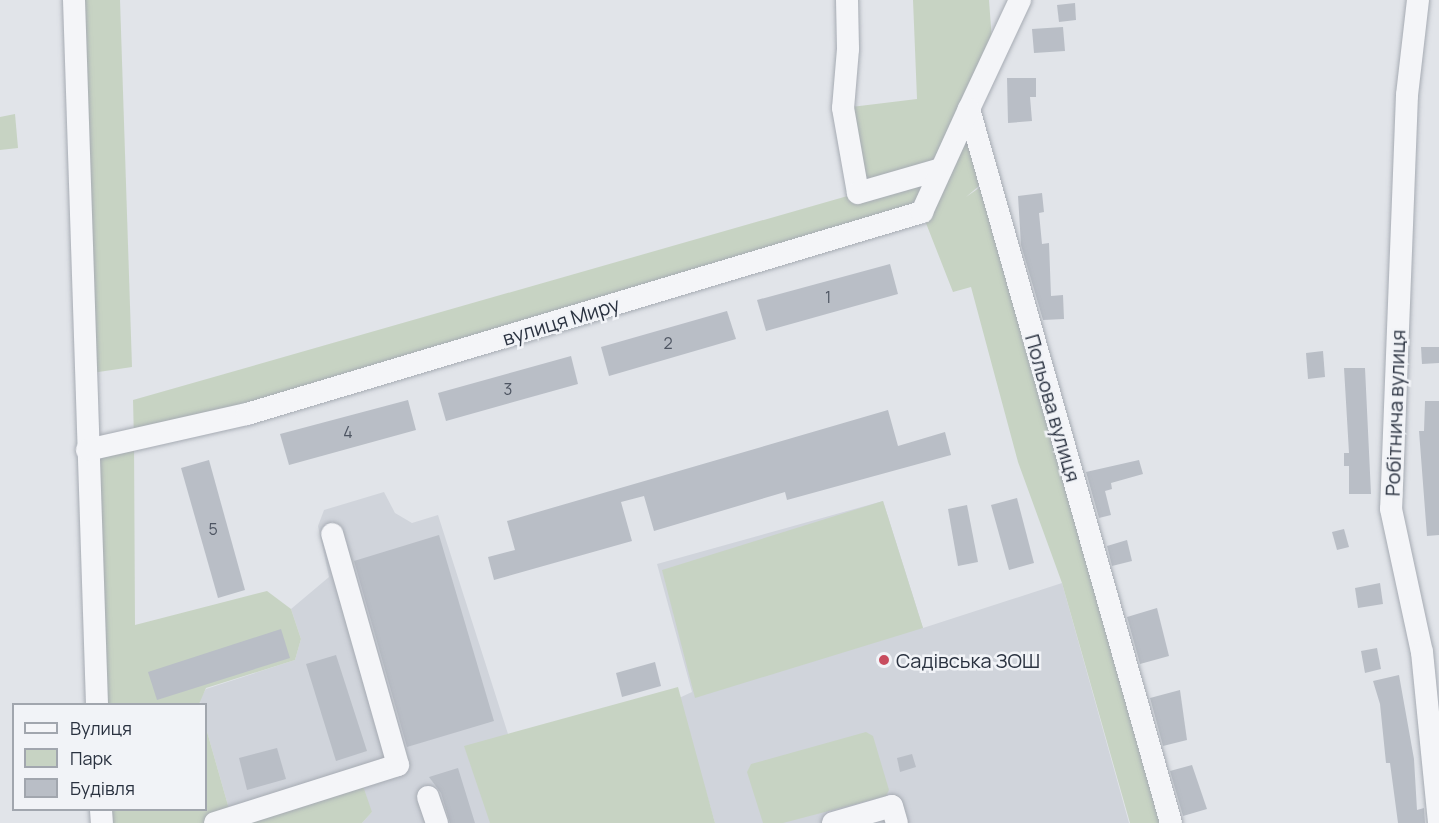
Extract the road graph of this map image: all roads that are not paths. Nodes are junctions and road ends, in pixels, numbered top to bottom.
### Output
1 (74, 0) edge
2 (847, 0) edge
3 (1020, 0) edge
4 (1418, 0) edge
5 (969, 109) junction
6 (941, 169) junction
7 (87, 450) junction
8 (332, 534) dead end
9 (97, 703) edge
10 (428, 797) dead end
11 (215, 823) edge
12 (437, 823) edge
13 (833, 823) edge
14 (897, 823) edge
15 (1170, 823) edge
16 (1439, 823) edge

1 - 7 street
2 - 6 street
3 - 5 street
4 - 16 street, Робітнича вулиця
5 - 6 street, вулиця Миру
5 - 15 street, Польова вулиця
6 - 7 street, вулиця Миру
7 - 9 street
8 - 11 street
10 - 12 street
13 - 14 street

